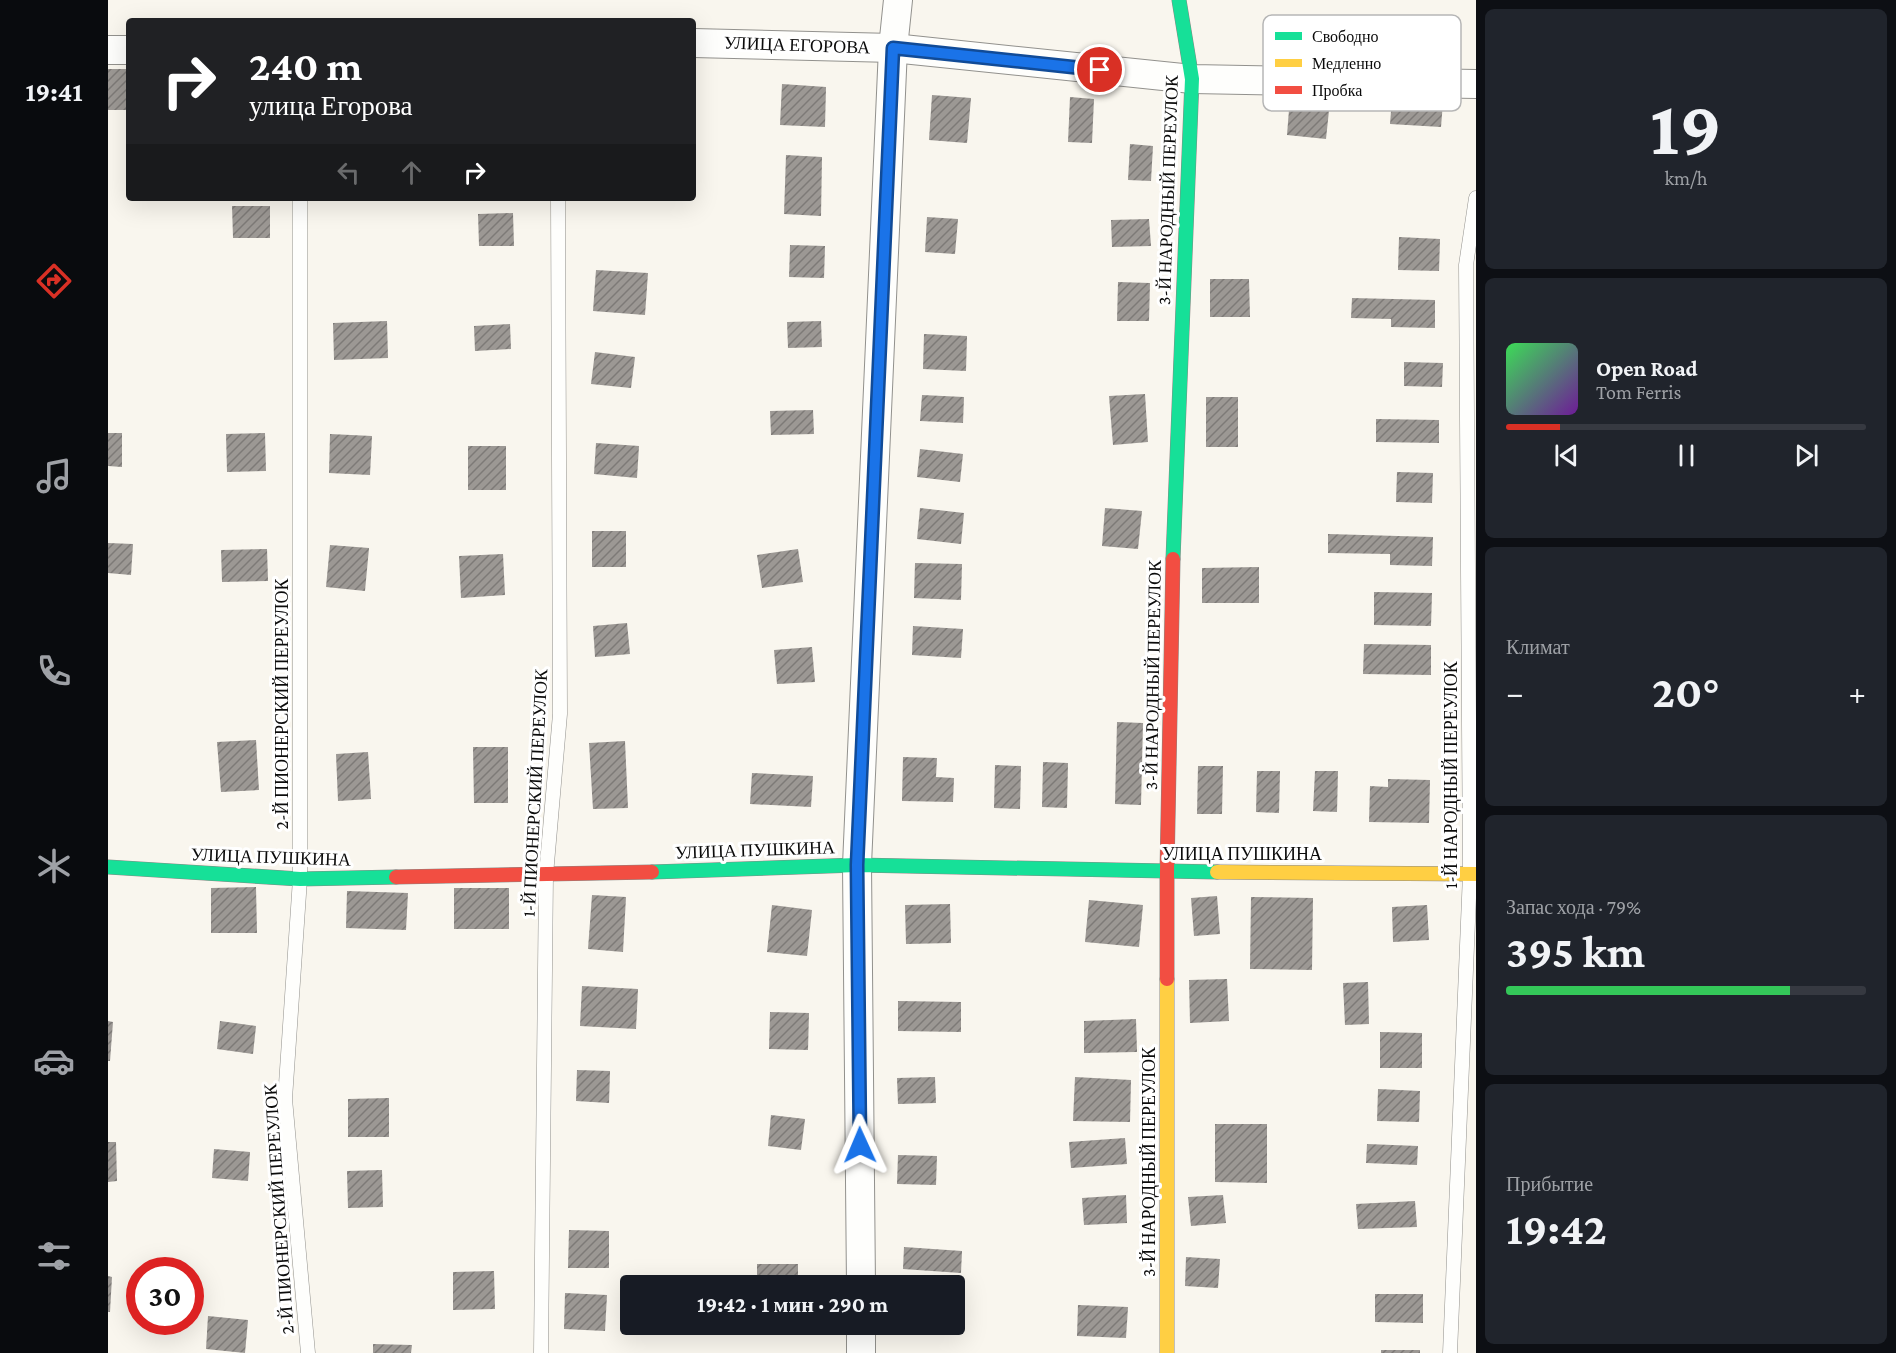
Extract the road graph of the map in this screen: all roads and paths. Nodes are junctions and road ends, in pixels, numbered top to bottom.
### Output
1 (898, 0) edge
2 (1179, 0) edge
3 (696, 43) edge
4 (893, 48) junction
5 (108, 50) edge
6 (126, 50) edge
7 (1192, 79) junction
8 (1263, 80) edge
9 (1461, 84) edge
10 (1476, 84) edge
11 (1476, 198) edge
12 (300, 201) edge
13 (558, 201) edge
14 (857, 865) junction
15 (108, 867) edge
16 (1167, 872) junction
17 (1473, 874) edge
18 (546, 875) junction
19 (300, 879) junction
20 (861, 1275) edge
21 (861, 1335) edge
22 (308, 1353) edge
23 (541, 1353) edge
24 (861, 1353) edge
25 (1167, 1353) edge
26 (1450, 1353) edge

1 - 4 street
2 - 7 street, 3-Й НАРОДНЫЙ ПЕРЕУЛОК
3 - 4 street, УЛИЦА ЕГОРОВА
4 - 7 street, УЛИЦА ЕГОРОВА
4 - 14 street
5 - 6 street
7 - 8 street, УЛИЦА ЕГОРОВА
7 - 16 street, 3-Й НАРОДНЫЙ ПЕРЕУЛОК
9 - 10 street, УЛИЦА ЕГОРОВА
11 - 17 lane, 1-Й НАРОДНЫЙ ПЕРЕУЛОК
12 - 19 lane, 2-Й ПИОНЕРСКИЙ ПЕРЕУЛОК
13 - 18 lane, 1-Й ПИОНЕРСКИЙ ПЕРЕУЛОК
14 - 16 street, УЛИЦА ПУШКИНА
14 - 18 street, УЛИЦА ПУШКИНА
14 - 20 street
15 - 19 street, УЛИЦА ПУШКИНА
16 - 17 street, УЛИЦА ПУШКИНА
16 - 25 street, 3-Й НАРОДНЫЙ ПЕРЕУЛОК
17 - 26 lane, 1-Й НАРОДНЫЙ ПЕРЕУЛОК
18 - 19 street, УЛИЦА ПУШКИНА
18 - 23 lane, 1-Й ПИОНЕРСКИЙ ПЕРЕУЛОК
19 - 22 lane, 2-Й ПИОНЕРСКИЙ ПЕРЕУЛОК
21 - 24 street

